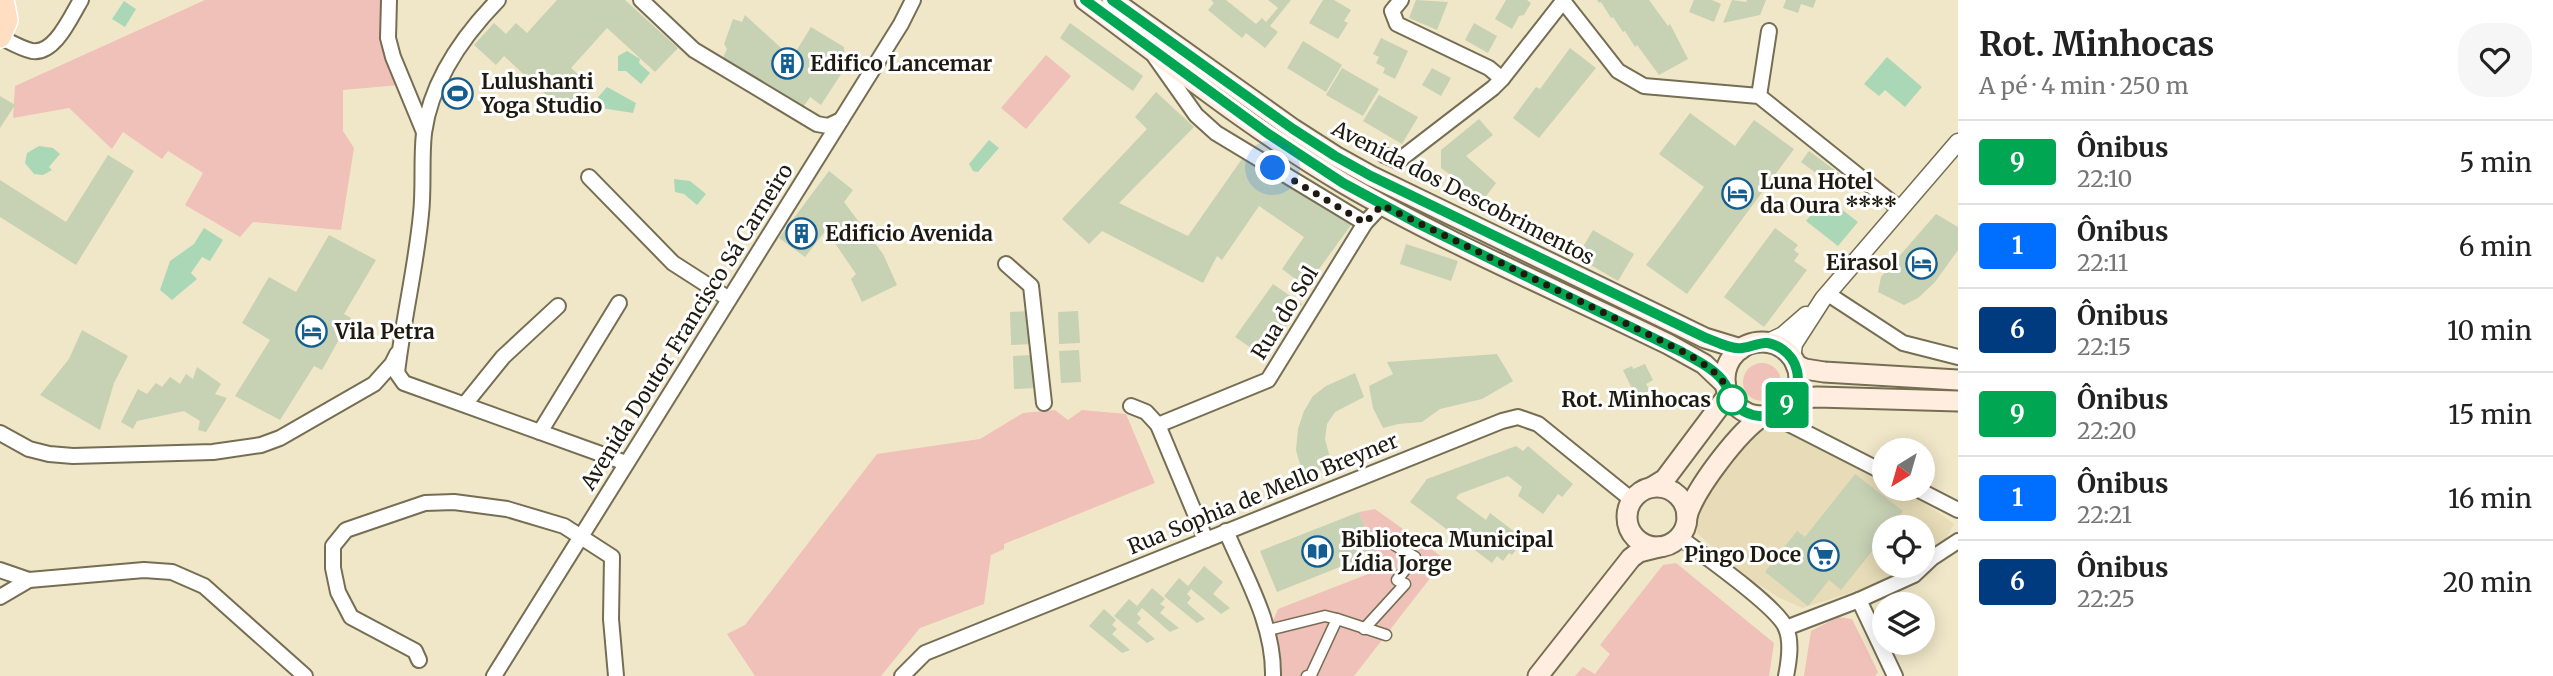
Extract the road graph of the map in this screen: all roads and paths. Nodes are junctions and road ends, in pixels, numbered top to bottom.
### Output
1 (3, 0) edge
2 (80, 0) edge
3 (389, 0) edge
4 (498, 0) edge
5 (641, 0) edge
6 (913, 0) edge
7 (1084, 0) edge
8 (1112, 0) edge
9 (1401, 0) edge
10 (1564, 0) edge
11 (1769, 31) dead end
12 (0, 37) edge
13 (1147, 46) junction
14 (1502, 79) junction
15 (1759, 96) junction
16 (841, 120) junction
17 (424, 132) junction
18 (1958, 142) edge
19 (1384, 155) dead end
20 (589, 177) dead end
21 (1382, 205) junction
22 (1899, 209) junction
23 (1365, 223) junction
24 (1006, 264) dead end
25 (1826, 297) junction
26 (729, 299) junction
27 (619, 303) dead end
28 (558, 306) dead end
29 (1766, 343) junction
30 (400, 349) junction
31 (1741, 349) junction
32 (1958, 357) edge
33 (1794, 362) junction
34 (1958, 380) edge
35 (1727, 390) junction
36 (1958, 401) edge
37 (1044, 403) dead end
38 (465, 404) junction
39 (1131, 406) dead end
40 (1776, 411) junction
41 (1158, 425) junction
42 (540, 432) junction
43 (0, 433) edge
44 (626, 463) junction
45 (1872, 466) edge
46 (1652, 487) junction
47 (1936, 499) edge
48 (1632, 500) junction
49 (1958, 510) edge
50 (1687, 516) junction
51 (1628, 527) junction
52 (1226, 531) junction
53 (582, 536) junction
54 (1381, 537) dead end
55 (1206, 540) junction
56 (1958, 541) edge
57 (1671, 542) junction
58 (0, 570) edge
59 (29, 580) junction
60 (0, 597) edge
61 (1859, 600) junction
62 (1337, 620) junction
63 (1786, 628) junction
64 (1364, 629) junction
65 (1269, 630) junction
66 (1386, 635) dead end
67 (419, 660) dead end
68 (910, 673) edge
69 (304, 676) edge
70 (495, 676) edge
71 (616, 676) edge
72 (1273, 676) edge
73 (1307, 676) edge
74 (1526, 676) edge
75 (1538, 676) edge
76 (1786, 676) edge
77 (1895, 676) edge

1 - 12 main road
2 - 12 street
3 - 17 street
4 - 17 street
5 - 16 street
6 - 16 street, Avenida Doutor Francisco Sá Carneiro
7 - 13 main road, Avenida dos Descobrimentos
8 - 31 main road, Avenida dos Descobrimentos
9 - 14 street
10 - 14 street
10 - 15 street
11 - 15 street
13 - 21 main road, Avenida dos Descobrimentos
13 - 23 street
14 - 19 street
15 - 22 street
16 - 26 street, Avenida Doutor Francisco Sá Carneiro
17 - 30 street
18 - 22 street
20 - 26 street
21 - 23 street, Rua do Sol
21 - 35 main road, Avenida dos Descobrimentos
22 - 25 street
23 - 41 street, Rua do Sol
24 - 37 street
25 - 29 street
25 - 32 street
25 - 33 street
26 - 44 street, Avenida Doutor Francisco Sá Carneiro
27 - 42 street
28 - 38 street
29 - 31 main road
29 - 33 main road
30 - 38 street
30 - 43 street
31 - 35 main road
33 - 34 main road
33 - 40 main road
35 - 40 main road
35 - 46 main road
36 - 40 main road
38 - 42 street
39 - 41 street
40 - 45 street
40 - 50 main road
41 - 55 street
42 - 44 street
44 - 53 street, Avenida Doutor Francisco Sá Carneiro
46 - 48 main road
46 - 50 main road
47 - 49 street
48 - 51 main road
48 - 52 street, Rua Sophia de Mello Breyner
50 - 57 main road
51 - 57 main road
51 - 74 main road
52 - 55 street, Rua Sophia de Mello Breyner
52 - 65 street
53 - 67 street
53 - 70 street, Avenida Doutor Francisco Sá Carneiro
53 - 71 street
54 - 64 street
55 - 68 street, Rua Sophia de Mello Breyner
56 - 61 street
57 - 63 street
57 - 75 main road
58 - 59 street
59 - 60 street
59 - 69 street
61 - 63 street
61 - 77 street
62 - 64 street
62 - 65 street
62 - 73 street
63 - 76 street
64 - 66 street
65 - 72 street

